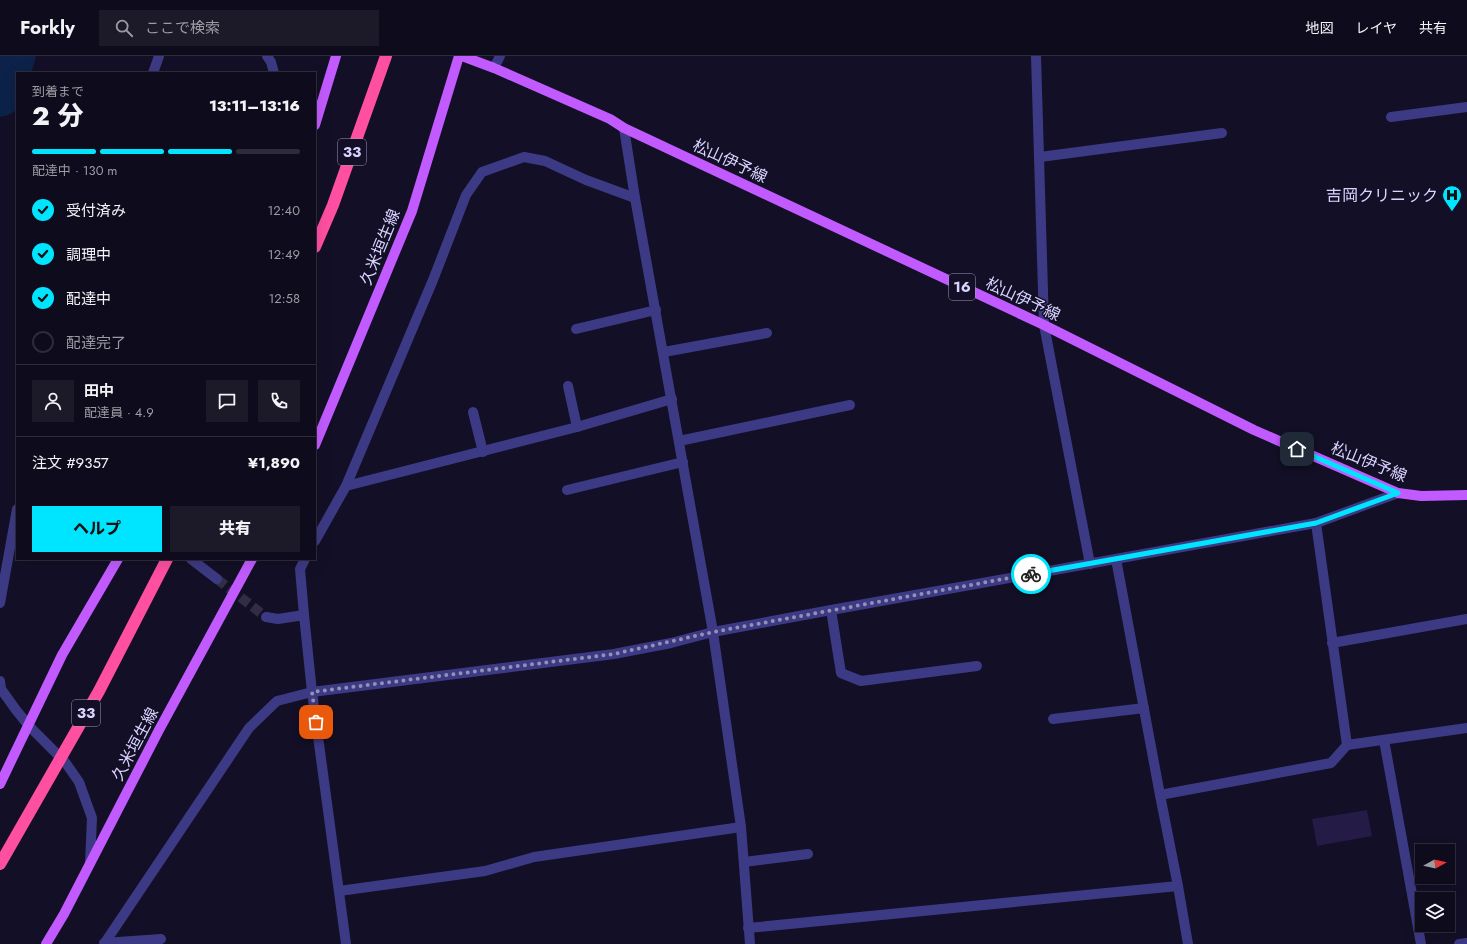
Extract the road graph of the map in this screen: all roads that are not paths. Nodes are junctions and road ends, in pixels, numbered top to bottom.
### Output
1 (159, 56) edge
2 (267, 56) edge
3 (336, 56) edge
4 (386, 56) edge
5 (461, 56) edge
6 (500, 56) edge
7 (1036, 56) edge
8 (494, 68) junction
9 (153, 72) edge
10 (274, 72) edge
11 (1467, 107) edge
12 (1391, 117) dead end
13 (316, 122) edge
14 (624, 128) junction
15 (1222, 133) dead end
16 (1040, 157) junction
17 (635, 198) junction
18 (316, 245) edge
19 (656, 310) junction
20 (1044, 325) junction
21 (576, 329) dead end
22 (767, 334) dead end
23 (664, 352) junction
24 (568, 386) dead end
25 (672, 399) junction
26 (850, 405) dead end
27 (473, 412) dead end
28 (577, 427) junction
29 (679, 440) junction
30 (316, 443) edge
31 (483, 452) junction
32 (683, 462) junction
33 (346, 486) junction
34 (567, 490) dead end
35 (1398, 493) junction
36 (1467, 495) edge
37 (16, 515) edge
38 (1316, 523) junction
39 (316, 539) edge
40 (1116, 559) junction
41 (117, 560) edge
42 (166, 560) edge
43 (192, 560) edge
44 (251, 560) edge
45 (304, 560) edge
46 (1090, 564) junction
47 (217, 579) tunnel mouth
48 (0, 603) edge
49 (832, 610) junction
50 (304, 615) junction
51 (266, 617) tunnel mouth
52 (1467, 619) edge
53 (713, 632) junction
54 (1332, 643) junction
55 (978, 666) dead end
56 (0, 681) edge
57 (312, 692) junction
58 (1144, 708) junction
59 (1053, 719) dead end
60 (29, 726) junction
61 (1467, 728) edge
62 (1384, 740) junction
63 (1347, 745) junction
64 (0, 784) edge
65 (1160, 795) junction
66 (741, 827) junction
67 (808, 854) dead end
68 (744, 862) junction
69 (90, 863) junction
70 (0, 864) edge
71 (1178, 886) junction
72 (339, 891) junction
73 (748, 928) junction
74 (161, 939) dead end
75 (1467, 942) edge
76 (46, 944) edge
77 (104, 944) edge
78 (346, 944) edge
79 (750, 944) edge
80 (1188, 944) edge
81 (1421, 944) edge
82 (1459, 944) edge

1 - 9 street
2 - 10 street
3 - 13 main road
4 - 18 highway, 33
5 - 8 main road, 松山伊予線 / 16
5 - 30 main road, 久米垣生線
6 - 8 street
7 - 16 street
8 - 14 main road, 松山伊予線 / 16
11 - 12 street
14 - 17 street
14 - 20 main road, 松山伊予線 / 16
15 - 16 street
16 - 20 street
17 - 19 street
17 - 33 street
19 - 21 street
19 - 23 street
20 - 35 main road, 松山伊予線 / 16
20 - 46 street
22 - 23 street
23 - 25 street
24 - 28 street
25 - 28 street
25 - 29 street
26 - 29 street
27 - 31 street
28 - 31 street
29 - 32 street
31 - 33 street
32 - 34 street
32 - 53 street
33 - 39 street
35 - 36 main road, 松山伊予線 / 16
35 - 38 street
37 - 48 street
38 - 40 street
38 - 54 street
40 - 46 street
40 - 58 street
41 - 60 main road
42 - 70 highway, 33, bridge
43 - 47 street
44 - 69 main road, 久米垣生線
45 - 50 street
46 - 49 street
49 - 53 street
49 - 55 street
50 - 51 street
50 - 57 street
52 - 54 street
53 - 57 street
53 - 66 street
54 - 63 street
56 - 60 street
57 - 72 street
57 - 77 street
58 - 59 street
58 - 65 street
60 - 64 main road
60 - 69 street
61 - 62 street
62 - 63 street
62 - 81 street
63 - 65 street
65 - 71 street
66 - 68 street
66 - 72 street
67 - 68 street
68 - 73 street
69 - 76 main road, 久米垣生線
71 - 73 street
71 - 80 street
72 - 78 street
73 - 79 street
74 - 77 street
75 - 82 street

